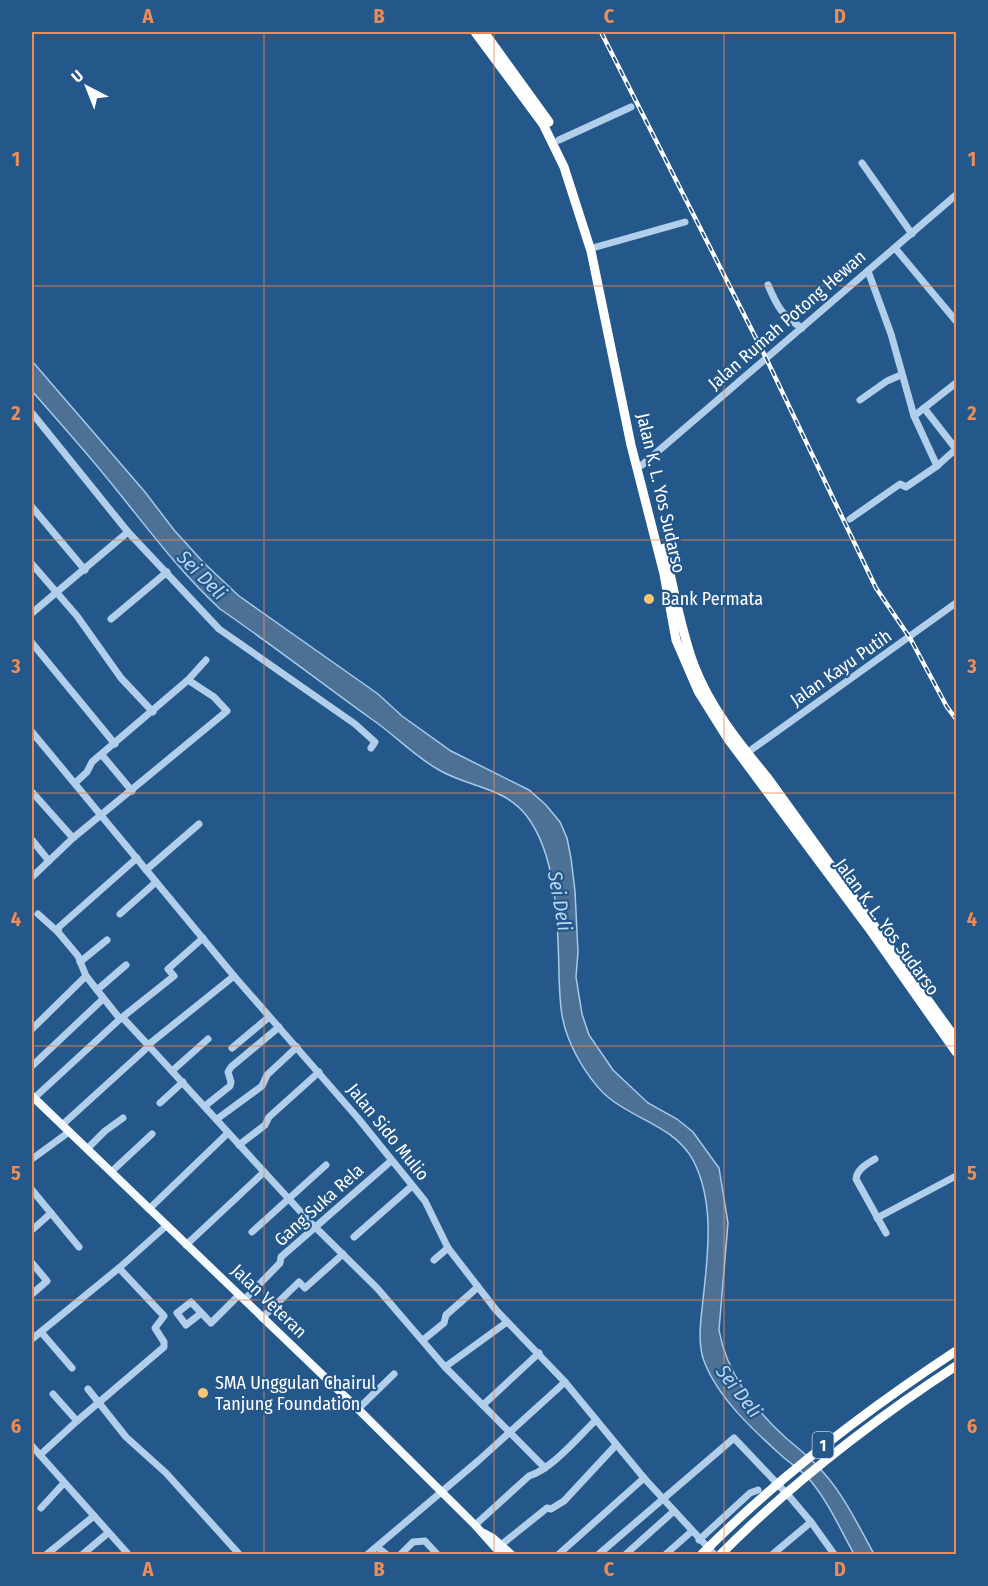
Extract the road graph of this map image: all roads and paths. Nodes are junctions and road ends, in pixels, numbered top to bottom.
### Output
1 (475, 32) edge
2 (484, 32) edge
3 (631, 107) dead end
4 (559, 140) junction
5 (862, 163) dead end
6 (957, 195) edge
7 (685, 222) dead end
8 (912, 234) junction
9 (596, 247) junction
10 (895, 248) junction
11 (868, 271) junction
12 (768, 285) dead end
13 (957, 321) edge
14 (802, 328) junction
15 (901, 375) junction
16 (957, 383) edge
17 (860, 400) dead end
18 (924, 408) junction
19 (32, 413) edge
20 (914, 416) junction
21 (956, 449) edge
22 (639, 466) junction
23 (938, 466) junction
24 (32, 507) edge
25 (850, 519) dead end
26 (128, 532) junction
27 (32, 564) edge
28 (85, 570) junction
29 (167, 572) junction
30 (56, 593) junction
31 (957, 603) edge
32 (32, 613) edge
33 (111, 619) dead end
34 (32, 643) edge
35 (207, 660) dead end
36 (188, 680) junction
37 (153, 712) junction
38 (32, 732) edge
39 (115, 744) junction
40 (371, 748) dead end
41 (102, 755) junction
42 (744, 755) junction
43 (75, 783) junction
44 (132, 790) junction
45 (33, 797) edge
46 (101, 815) junction
47 (199, 824) dead end
48 (73, 838) junction
49 (32, 840) edge
50 (137, 858) junction
51 (48, 861) junction
52 (146, 870) junction
53 (32, 876) edge
54 (156, 882) junction
55 (38, 914) dead end
56 (120, 914) dead end
57 (58, 932) junction
58 (203, 938) junction
59 (106, 940) dead end
60 (80, 962) junction
61 (126, 965) dead end
62 (86, 976) junction
63 (234, 976) junction
64 (97, 990) junction
65 (103, 999) junction
66 (269, 1017) junction
67 (121, 1018) junction
68 (279, 1027) junction
69 (32, 1029) edge
70 (208, 1039) dead end
71 (957, 1039) edge
72 (148, 1046) junction
73 (297, 1047) junction
74 (232, 1048) dead end
75 (957, 1052) edge
76 (32, 1066) edge
77 (172, 1071) junction
78 (319, 1072) junction
79 (183, 1082) junction
80 (32, 1098) edge
81 (160, 1103) dead end
82 (205, 1106) junction
83 (123, 1118) dead end
84 (217, 1119) junction
85 (65, 1128) junction
86 (228, 1133) junction
87 (152, 1134) dead end
88 (239, 1145) junction
89 (87, 1149) junction
90 (32, 1159) edge
91 (875, 1159) dead end
92 (391, 1161) junction
93 (326, 1165) dead end
94 (111, 1172) junction
95 (264, 1172) junction
96 (957, 1176) edge
97 (412, 1186) junction
98 (32, 1190) edge
99 (289, 1198) junction
100 (149, 1209) junction
101 (51, 1214) junction
102 (878, 1218) junction
103 (166, 1226) junction
104 (314, 1226) junction
105 (32, 1230) edge
106 (252, 1232) dead end
107 (886, 1233) dead end
108 (354, 1238) dead end
109 (186, 1245) junction
110 (79, 1247) dead end
111 (448, 1248) junction
112 (343, 1254) junction
113 (434, 1260) dead end
114 (32, 1263) edge
115 (119, 1268) junction
116 (478, 1287) junction
117 (32, 1294) edge
118 (241, 1298) junction
119 (200, 1314) dead end
120 (262, 1318) junction
121 (507, 1322) junction
122 (41, 1332) junction
123 (32, 1340) edge
124 (423, 1340) junction
125 (957, 1351) edge
126 (539, 1353) junction
127 (957, 1366) edge
128 (445, 1367) junction
129 (72, 1368) dead end
130 (394, 1374) dead end
131 (566, 1382) junction
132 (88, 1389) dead end
133 (52, 1394) dead end
134 (99, 1403) junction
135 (483, 1405) junction
136 (358, 1409) junction
137 (596, 1420) junction
138 (77, 1421) junction
139 (510, 1431) junction
140 (616, 1445) junction
141 (35, 1452) edge
142 (544, 1468) junction
143 (644, 1479) junction
144 (64, 1483) junction
145 (758, 1490) dead end
146 (441, 1491) junction
147 (662, 1499) junction
148 (40, 1508) dead end
149 (674, 1511) junction
150 (94, 1516) junction
151 (811, 1522) junction
152 (478, 1528) junction
153 (692, 1531) junction
154 (108, 1533) junction
155 (699, 1540) junction
156 (377, 1547) junction
157 (501, 1550) edge
158 (832, 1552) edge
159 (47, 1554) edge
160 (83, 1554) edge
161 (128, 1554) edge
162 (238, 1554) edge
163 (368, 1554) edge
164 (386, 1554) edge
165 (401, 1554) edge
166 (436, 1554) edge
167 (511, 1554) edge
168 (560, 1554) edge
169 (599, 1554) edge
170 (626, 1554) edge
171 (666, 1554) edge
172 (702, 1554) edge
173 (714, 1554) edge
174 (721, 1554) edge
175 (773, 1554) edge
176 (823, 1554) edge

1 - 22 highway, Jalan K. L. Yos Sudarso
2 - 4 highway, Jalan K. L. Yos Sudarso
3 - 4 street
4 - 9 highway, Jalan K. L. Yos Sudarso
5 - 8 street
6 - 8 street, Jalan Rumah Potong Hewan
7 - 9 street
8 - 10 street, Jalan Rumah Potong Hewan
9 - 22 highway, Jalan K. L. Yos Sudarso
10 - 11 street, Jalan Rumah Potong Hewan
10 - 13 street
11 - 14 street, Jalan Rumah Potong Hewan
11 - 15 street
12 - 14 street
14 - 22 street, Jalan Rumah Potong Hewan
15 - 17 street
15 - 20 street
16 - 18 street
18 - 20 street
18 - 21 street
19 - 26 street
20 - 23 street
21 - 23 street
22 - 42 highway, Jalan K. L. Yos Sudarso
23 - 25 street
24 - 28 street
26 - 28 street
26 - 29 street
27 - 30 street
28 - 30 street
29 - 33 street
29 - 40 street
30 - 32 street
30 - 37 street
31 - 42 street, Jalan Kayu Putih
34 - 39 street
35 - 36 street
36 - 37 street
36 - 44 street
37 - 39 street
38 - 43 street, Jalan Sido Mulio
39 - 41 street
41 - 43 street
41 - 44 street
42 - 71 highway, Jalan K. L. Yos Sudarso
42 - 75 highway, Jalan K. L. Yos Sudarso
43 - 46 street, Jalan Sido Mulio
44 - 46 street
45 - 48 street
46 - 48 street
46 - 50 street, Jalan Sido Mulio
47 - 52 street
48 - 51 street
49 - 51 street
50 - 52 street, Jalan Sido Mulio
50 - 57 street
51 - 53 street
52 - 54 street, Jalan Sido Mulio
54 - 56 street
54 - 58 street, Jalan Sido Mulio
55 - 57 street
57 - 60 street
58 - 63 street, Jalan Sido Mulio
58 - 67 street
59 - 60 street
60 - 62 street
61 - 64 street
62 - 64 street
62 - 69 street
63 - 66 street, Jalan Sido Mulio
63 - 72 street
64 - 65 street
65 - 67 street
65 - 76 street
66 - 68 street, Jalan Sido Mulio
66 - 74 street
67 - 72 street
67 - 80 street
68 - 73 street, Jalan Sido Mulio
68 - 82 street
70 - 77 street
72 - 77 street
72 - 85 street
73 - 78 street, Jalan Sido Mulio
73 - 84 street
77 - 79 street
78 - 88 street
78 - 92 street, Jalan Sido Mulio
79 - 81 street
79 - 82 street
80 - 85 main road, Jalan Veteran
82 - 84 street
83 - 89 street
84 - 86 street
85 - 89 main road, Jalan Veteran
85 - 90 street
86 - 88 street
86 - 100 street
87 - 94 street
88 - 95 street
89 - 94 main road, Jalan Veteran
91 - 102 street
92 - 97 street, Jalan Sido Mulio
92 - 104 street, Gang Suka Rela
93 - 99 street
94 - 100 main road, Jalan Veteran
95 - 99 street
95 - 109 street
96 - 102 street
97 - 108 street
97 - 111 street, Jalan Sido Mulio
98 - 101 street
99 - 104 street
99 - 106 street
100 - 103 main road, Jalan Veteran
101 - 105 street
101 - 110 street
102 - 107 street
103 - 109 main road, Jalan Veteran
103 - 115 street
104 - 112 street
104 - 118 street, Gang Suka Rela
109 - 118 main road, Jalan Veteran
111 - 113 street
111 - 116 street, Jalan Sido Mulio
112 - 120 street
112 - 124 street
114 - 117 street
115 - 122 street
115 - 134 street
116 - 121 street, Jalan Sido Mulio
116 - 124 street
118 - 119 street, Gang Suka Rela
118 - 120 main road, Jalan Veteran
120 - 136 main road, Jalan Veteran
121 - 126 street, Jalan Sido Mulio
121 - 128 street
122 - 123 street
122 - 129 street
124 - 128 street
125 - 172 highway, 1, bridge
126 - 131 street, Jalan Sido Mulio
126 - 135 street
127 - 174 highway, 1, bridge
128 - 135 street
130 - 136 street
131 - 137 street, Jalan Sido Mulio
131 - 139 street
132 - 134 street
133 - 138 street
134 - 138 street
134 - 162 street
135 - 139 street
136 - 146 main road, Jalan Veteran
137 - 140 street, Jalan Sido Mulio
137 - 142 street
138 - 141 street
139 - 142 street
139 - 146 street
140 - 143 street, Jalan Sido Mulio
140 - 157 street
141 - 144 street
142 - 152 street
143 - 147 street, Jalan Sido Mulio
143 - 168 street
144 - 148 street
144 - 150 street
145 - 155 street
146 - 152 main road, Jalan Veteran
146 - 156 street
147 - 149 street, Jalan Sido Mulio
147 - 151 street
147 - 169 street
149 - 153 street, Jalan Sido Mulio
149 - 170 street
150 - 154 street
150 - 159 street
151 - 158 street
151 - 175 street
152 - 157 main road, Jalan Veteran
153 - 155 street, Jalan Sido Mulio
153 - 171 street
154 - 160 street
154 - 161 street
155 - 173 street, Jalan Sido Mulio
156 - 163 street
156 - 164 street
157 - 167 main road, Jalan Veteran
158 - 176 street
165 - 166 street

